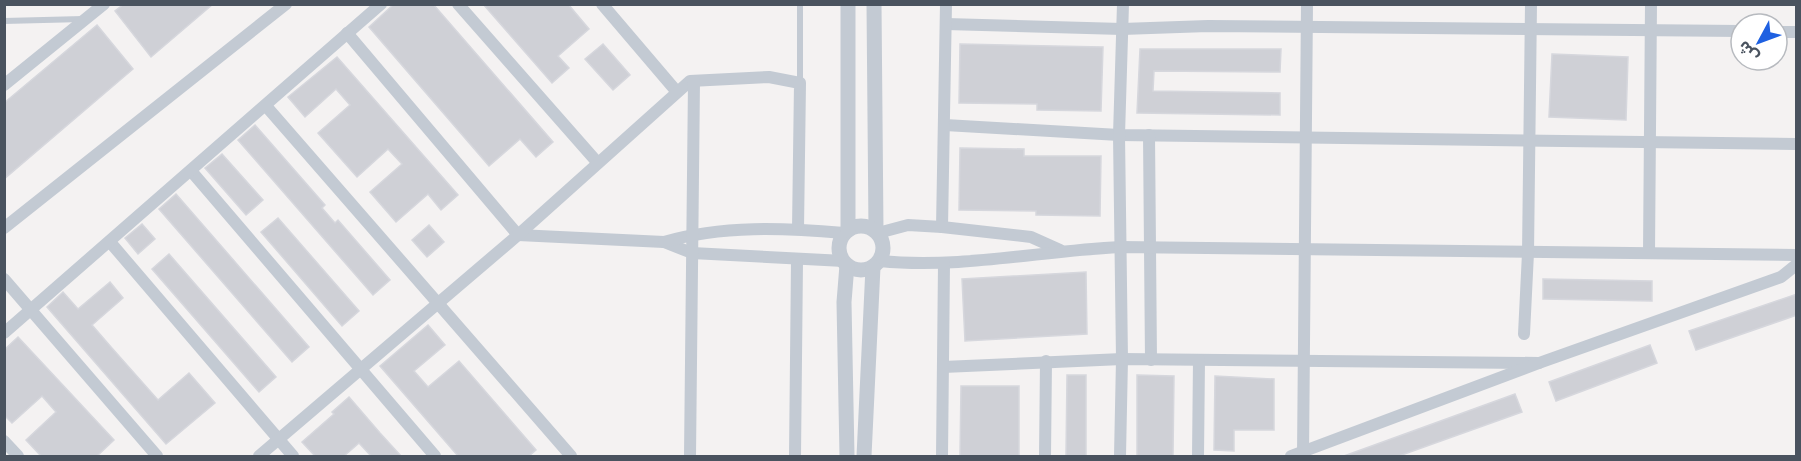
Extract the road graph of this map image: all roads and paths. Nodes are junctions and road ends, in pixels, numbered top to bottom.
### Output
1 (104, 4) edge
2 (286, 4) edge
3 (381, 4) edge
4 (458, 4) edge
5 (602, 4) edge
6 (800, 4) edge
7 (848, 4) edge
8 (874, 4) edge
9 (946, 4) edge
10 (1123, 4) edge
11 (1307, 4) edge
12 (1531, 4) edge
13 (1651, 4) edge
14 (86, 19) junction
15 (4, 21) edge
16 (946, 24) junction
17 (1122, 29) junction
18 (1306, 29) junction
19 (1531, 30) junction
20 (1651, 30) junction
21 (1729, 31) edge
22 (347, 33) junction
23 (694, 81) junction
24 (800, 83) junction
25 (4, 85) edge
26 (677, 92) junction
27 (266, 106) junction
28 (945, 125) junction
29 (1119, 135) junction
30 (1149, 135) junction
31 (1307, 137) junction
32 (1529, 139) junction
33 (1648, 141) junction
34 (1797, 144) edge
35 (597, 162) junction
36 (192, 172) junction
37 (942, 226) junction
38 (4, 228) edge
39 (798, 229) junction
40 (846, 232) junction
41 (877, 232) junction
42 (694, 233) junction
43 (518, 235) junction
44 (110, 242) junction
45 (664, 242) junction
46 (1120, 247) junction
47 (1150, 248) junction
48 (1061, 250) junction
49 (1306, 250) junction
50 (1649, 252) junction
51 (692, 253) junction
52 (1528, 253) junction
53 (1797, 255) edge
54 (797, 261) junction
55 (845, 263) junction
56 (877, 264) junction
57 (944, 264) junction
58 (1797, 265) edge
59 (4, 279) edge
60 (437, 301) junction
61 (31, 310) junction
62 (4, 333) edge
63 (1524, 334) dead end
64 (1122, 359) junction
65 (1151, 360) junction
66 (1199, 360) junction
67 (1046, 361) junction
68 (1304, 363) junction
69 (1539, 363) junction
70 (943, 367) junction
71 (361, 368) junction
72 (279, 439) junction
73 (4, 441) edge
74 (1299, 455) edge
75 (18, 456) edge
76 (157, 456) edge
77 (259, 456) edge
78 (293, 456) edge
79 (435, 456) edge
80 (571, 456) edge
81 (690, 456) edge
82 (795, 456) edge
83 (847, 456) edge
84 (864, 456) edge
85 (942, 456) edge
86 (1045, 456) edge
87 (1120, 456) edge
88 (1198, 456) edge

1 - 14 street
2 - 38 street
3 - 22 street
4 - 35 street
5 - 26 street
6 - 24 lane
7 - 40 street
8 - 41 street
9 - 16 street
10 - 17 street
11 - 18 street
12 - 19 street
13 - 20 street
14 - 15 lane
14 - 25 street
16 - 17 street
16 - 28 street
17 - 18 street
17 - 29 street
18 - 19 street
18 - 31 street
19 - 20 street
19 - 32 street
20 - 21 street
20 - 33 street
22 - 27 street
22 - 43 street
23 - 24 street
23 - 26 street
23 - 42 street
24 - 39 street
26 - 35 street
27 - 36 street
27 - 60 street
28 - 29 street
28 - 37 street
29 - 30 street
29 - 46 street
30 - 31 street
30 - 47 street
31 - 32 street
31 - 49 street
32 - 33 street
32 - 52 street
33 - 34 street
33 - 50 street
35 - 43 street
36 - 44 street
36 - 71 street
37 - 41 street
37 - 48 street
39 - 40 street
39 - 42 street
40 - 41 street
40 - 55 street
41 - 56 street
42 - 45 street
42 - 51 street
43 - 45 street
43 - 60 street
44 - 61 street
44 - 72 street
45 - 51 street
46 - 47 street
46 - 48 street
46 - 64 street
47 - 49 street
47 - 65 street
48 - 57 street
49 - 52 street
49 - 68 street
50 - 52 street
50 - 53 street
51 - 54 street
51 - 81 street
52 - 63 street
54 - 55 street
54 - 82 street
55 - 56 street
55 - 83 street
56 - 57 street
56 - 84 street
57 - 70 street
58 - 69 street
59 - 61 street
60 - 71 street
60 - 80 street
61 - 62 street
61 - 76 street
64 - 65 street
64 - 67 street
64 - 87 street
65 - 66 street
66 - 68 street
66 - 88 street
67 - 70 street
67 - 86 street
68 - 69 street
68 - 74 street
69 - 74 street
70 - 85 street
71 - 72 street
71 - 79 street
72 - 77 street
72 - 78 street
73 - 75 street

